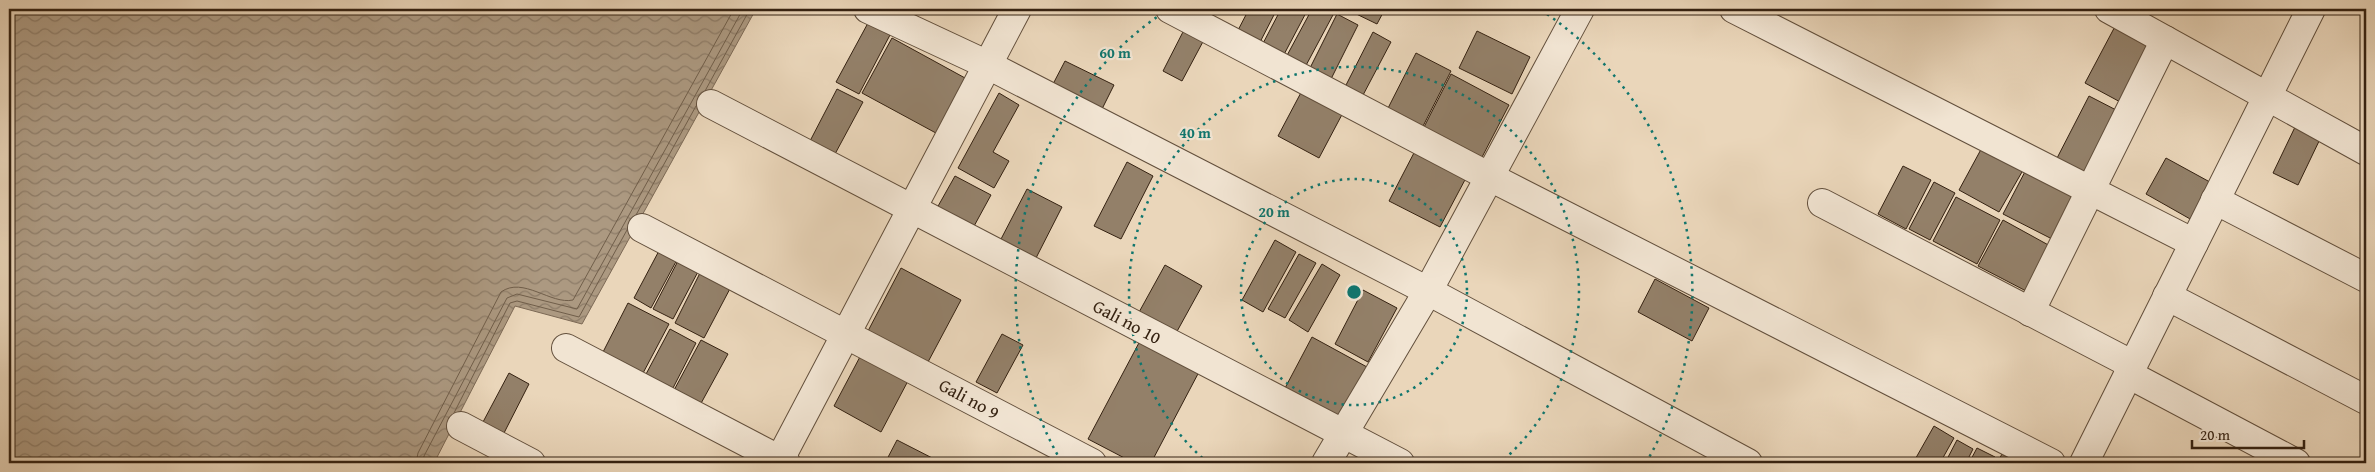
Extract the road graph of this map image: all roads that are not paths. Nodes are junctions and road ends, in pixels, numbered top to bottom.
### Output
1 (868, 9) edge
2 (1017, 9) edge
3 (1170, 9) edge
4 (1580, 9) edge
5 (1734, 9) edge
6 (2109, 9) edge
7 (2311, 9) edge
8 (2166, 40) junction
9 (988, 65) junction
10 (2267, 96) junction
11 (711, 104) dead end
12 (2366, 151) edge
13 (1488, 176) junction
14 (2090, 192) junction
15 (2215, 200) junction
16 (1822, 203) dead end
17 (912, 209) junction
18 (642, 228) dead end
19 (2194, 243) junction
20 (2366, 278) edge
21 (1428, 292) junction
22 (2167, 296) junction
23 (2030, 312) junction
24 (846, 334) junction
25 (566, 348) dead end
26 (2130, 370) junction
27 (2366, 400) edge
28 (461, 426) dead end
29 (1343, 434) junction
30 (782, 462) edge
31 (531, 463) edge
32 (1092, 463) edge
33 (1326, 463) edge
34 (1400, 463) edge
35 (1748, 463) edge
36 (2051, 463) edge
37 (2084, 463) edge
38 (2296, 463) edge

1 - 9 street
2 - 9 street
3 - 13 street
4 - 13 street
5 - 14 street
6 - 8 street
7 - 10 street
8 - 10 street
8 - 14 street
9 - 17 street
9 - 21 street
10 - 12 street
10 - 15 street
11 - 17 street, Gali no 10
13 - 21 street
13 - 36 street
14 - 19 street
14 - 23 street
15 - 19 street
15 - 20 street
16 - 23 street
17 - 24 street
17 - 29 street, Gali no 10
18 - 24 street, Gali no 9
19 - 22 street
21 - 29 street
21 - 35 street
22 - 26 street
22 - 27 street
23 - 26 street
24 - 30 street
24 - 32 street, Gali no 9
25 - 30 street
26 - 37 street
26 - 38 street
28 - 31 street
29 - 33 street
29 - 34 street, Gali no 10

